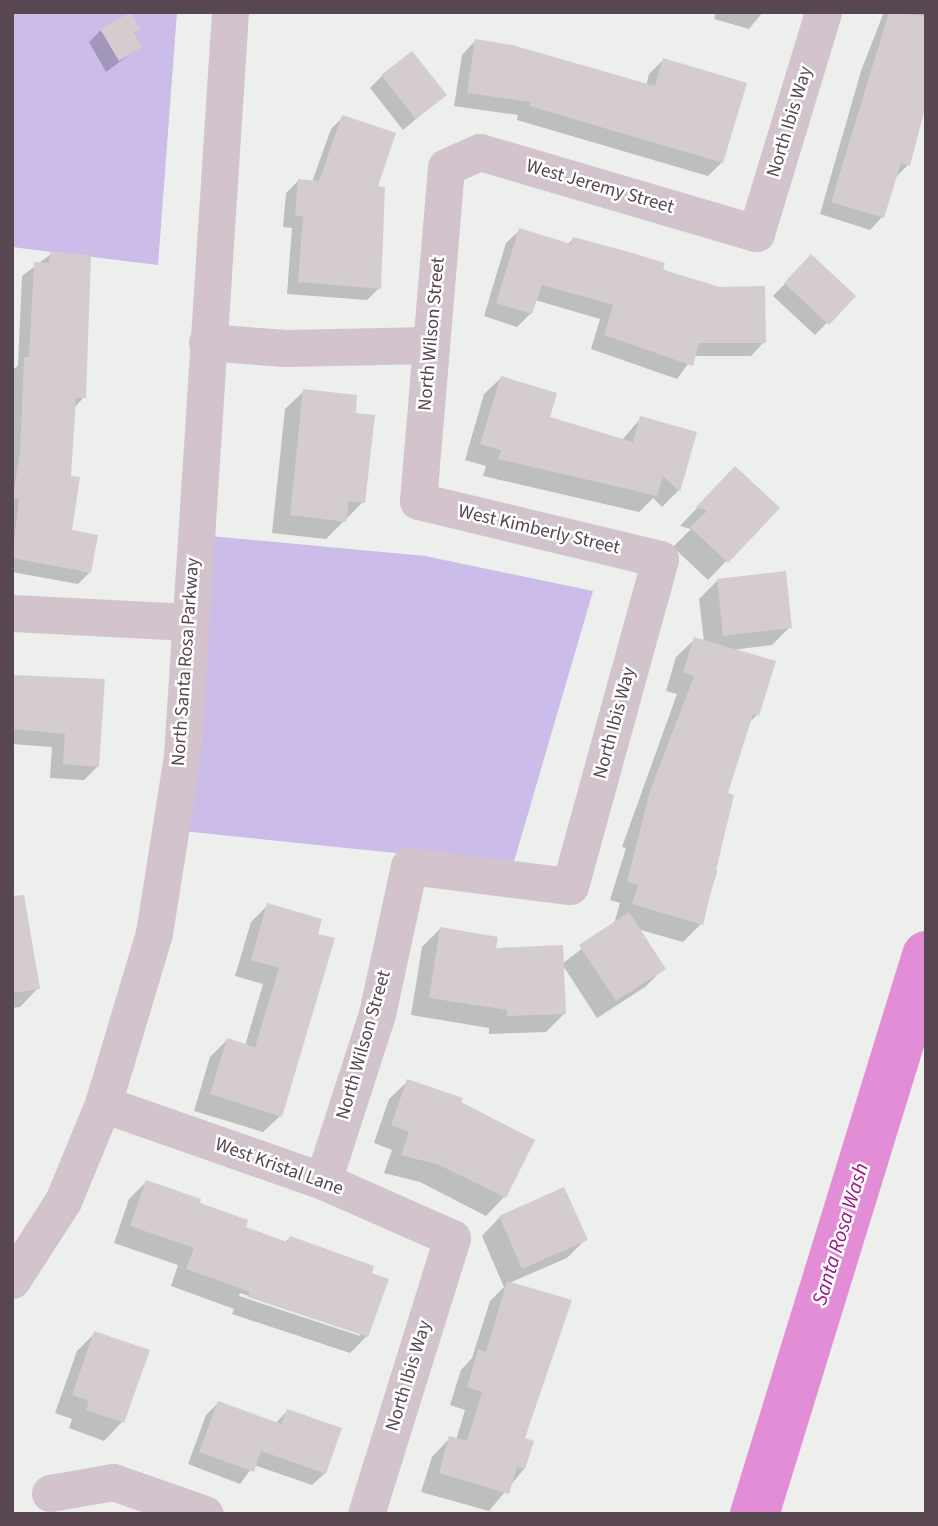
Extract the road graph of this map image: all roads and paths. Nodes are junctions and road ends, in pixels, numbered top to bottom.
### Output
1 (230, 12) edge
2 (823, 12) edge
3 (446, 167) joint
4 (756, 233) joint
5 (207, 342) junction
6 (431, 345) junction
7 (418, 501) joint
8 (660, 559) joint
9 (12, 613) edge
10 (189, 622) junction
11 (409, 866) joint
12 (103, 1104) junction
13 (323, 1181) junction
14 (452, 1238) joint
15 (12, 1280) edge
16 (50, 1493) dead end
17 (205, 1514) edge
18 (366, 1514) edge

1 - 5 street, North Santa Rosa Parkway
2 - 4 street, North Ibis Way
3 - 4 street, West Jeremy Street
3 - 6 street, North Wilson Street
5 - 6 street
5 - 10 street, North Santa Rosa Parkway
6 - 7 street, North Wilson Street
7 - 8 street, West Kimberly Street
8 - 11 street, North Ibis Way
9 - 10 street
10 - 12 street, North Santa Rosa Parkway
11 - 13 street, North Wilson Street
12 - 13 street, West Kristal Lane
12 - 15 street, North Santa Rosa Parkway
13 - 14 street, West Kristal Lane
14 - 18 street, North Ibis Way
16 - 17 street

